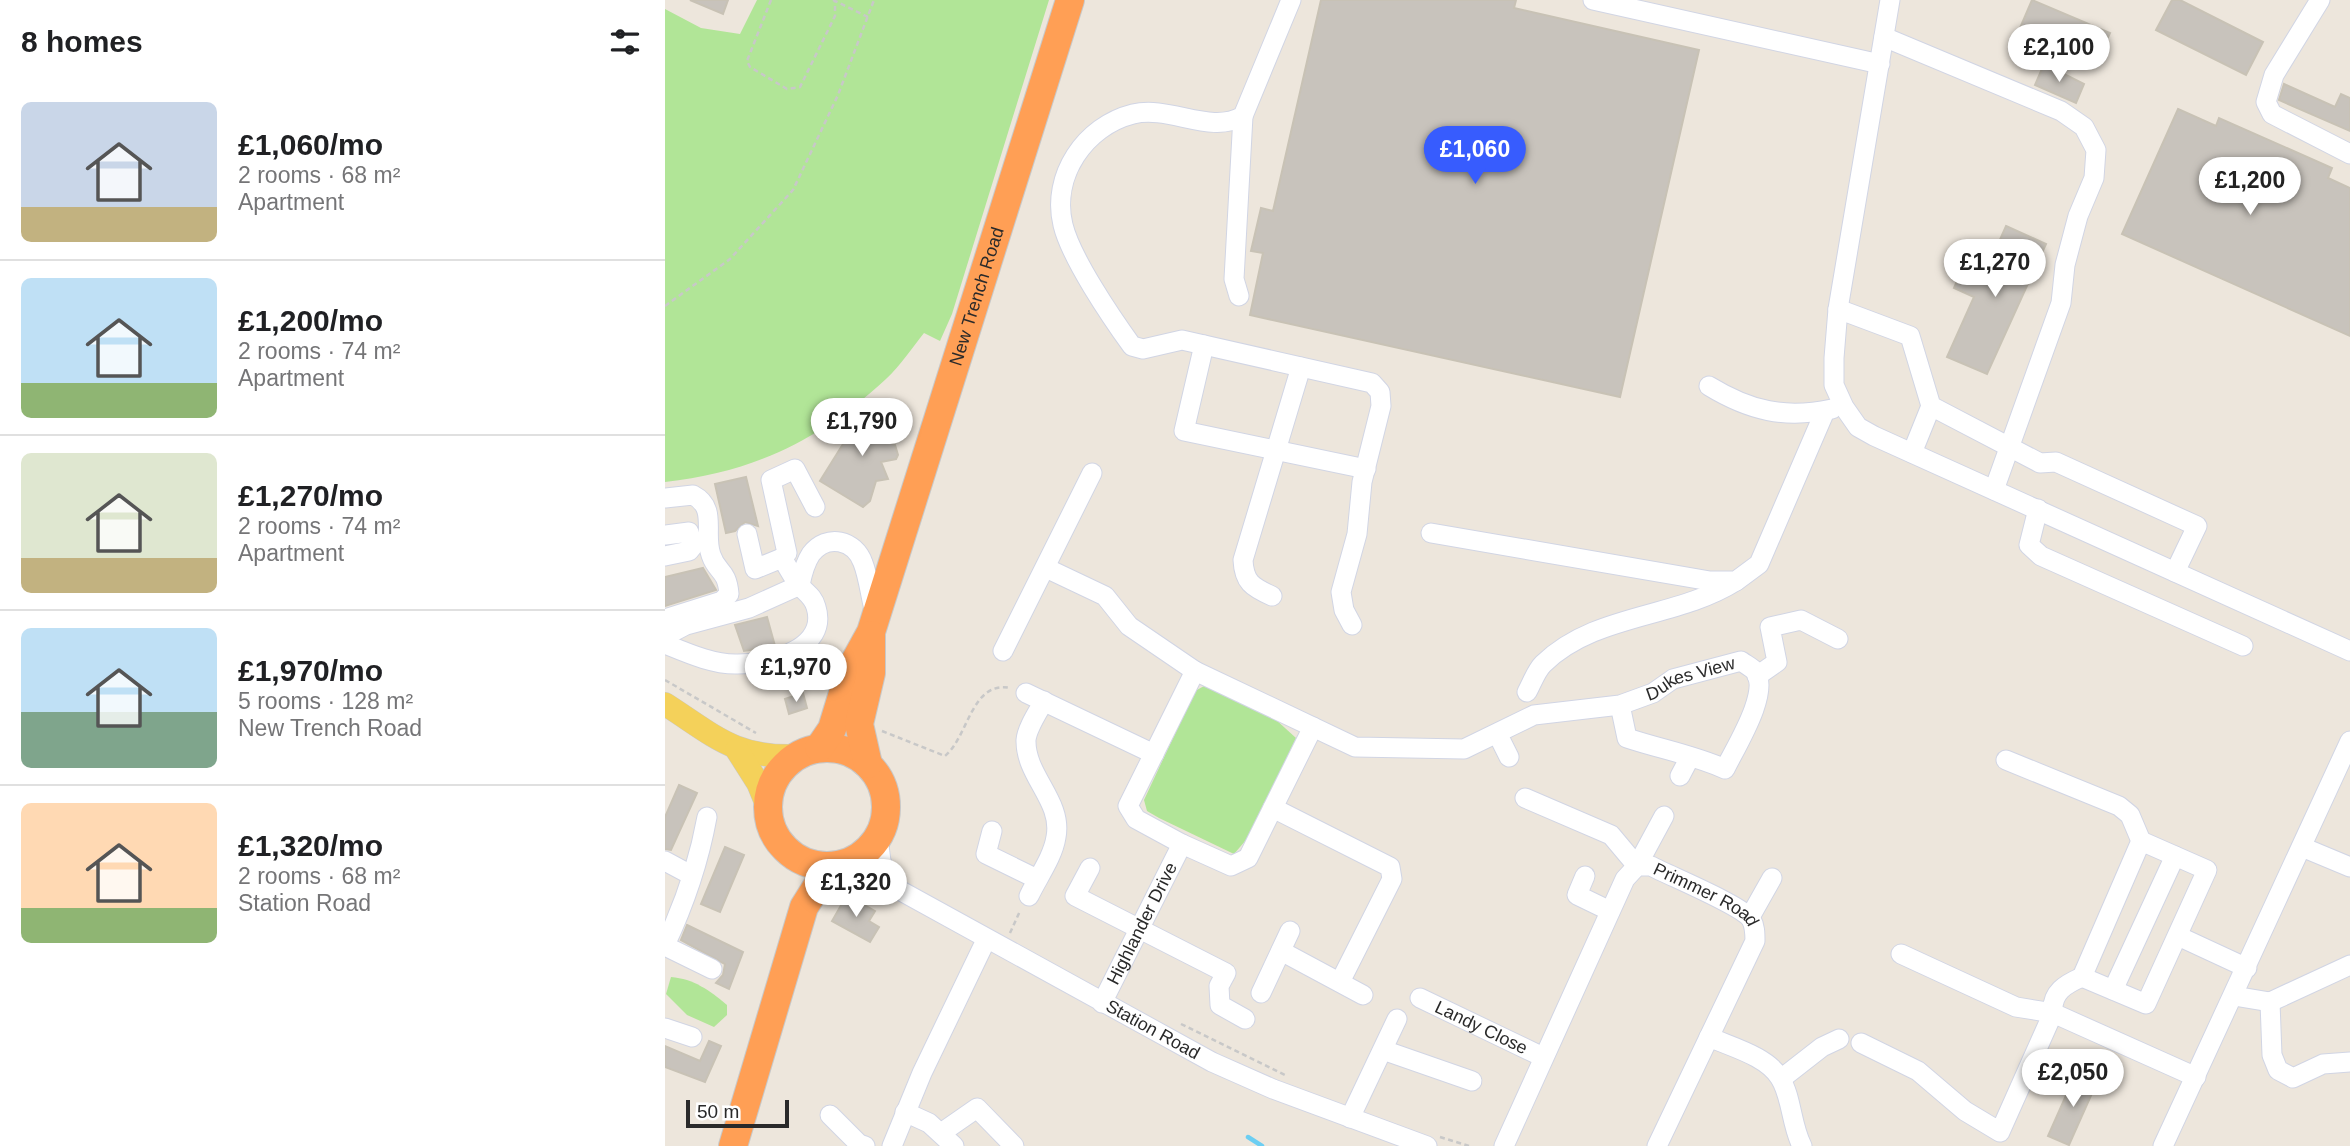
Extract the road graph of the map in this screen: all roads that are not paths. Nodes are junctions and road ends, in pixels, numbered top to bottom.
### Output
1 (1070, 0) edge
2 (1291, 0) edge
3 (1593, 0) edge
4 (1890, 0) edge
5 (2320, 0) edge
6 (1884, 37) junction
7 (1880, 64) junction
8 (1243, 116) junction
9 (2350, 154) edge
10 (1239, 296) dead end
11 (1838, 309) junction
12 (1204, 345) junction
13 (1301, 367) junction
14 (1709, 386) dead end
15 (1931, 406) junction
16 (1834, 409) junction
17 (2009, 447) junction
18 (1273, 451) junction
19 (1912, 453) junction
20 (1366, 469) junction
21 (1092, 473) dead end
22 (1994, 490) junction
23 (665, 498) edge
24 (815, 507) dead end
25 (2038, 509) junction
26 (1431, 533) dead end
27 (747, 534) dead end
28 (665, 535) edge
29 (665, 556) edge
30 (782, 558) junction
31 (1046, 568) junction
32 (2175, 572) junction
33 (1736, 581) junction
34 (800, 585) junction
35 (1272, 596) dead end
36 (665, 619) edge
37 (874, 625) junction
38 (1352, 625) dead end
39 (665, 636) edge
40 (1838, 639) dead end
41 (665, 644) edge
42 (2243, 646) dead end
43 (1003, 651) dead end
44 (2350, 651) edge
45 (1195, 671) junction
46 (1757, 676) junction
47 (1527, 692) dead end
48 (665, 704) edge
49 (1620, 705) junction
50 (1313, 727) junction
51 (1497, 735) junction
52 (2350, 741) edge
53 (737, 750) junction
54 (808, 752) junction
55 (1154, 754) junction
56 (1509, 757) dead end
57 (1690, 757) junction
58 (2006, 760) dead end
59 (876, 765) junction
60 (1680, 776) dead end
61 (1525, 798) dead end
62 (767, 806) junction
63 (1273, 808) junction
64 (1664, 816) dead end
65 (707, 817) dead end
66 (992, 831) dead end
67 (885, 838) junction
68 (2141, 841) junction
69 (1182, 844) junction
70 (2302, 846) junction
71 (789, 853) junction
72 (2175, 856) junction
73 (665, 861) edge
74 (839, 865) junction
75 (1637, 866) junction
76 (2350, 867) edge
77 (1090, 868) dead end
78 (691, 874) junction
79 (1585, 876) dead end
80 (1772, 878) dead end
81 (892, 886) junction
82 (804, 907) junction
83 (1610, 911) junction
84 (1750, 917) junction
85 (1139, 929) junction
86 (1290, 930) dead end
87 (2178, 936) junction
88 (986, 940) junction
89 (666, 941) edge
90 (1281, 951) junction
91 (1901, 954) dead end
92 (2350, 965) edge
93 (2247, 968) junction
94 (712, 970) dead end
95 (2082, 976) junction
96 (1340, 982) junction
97 (2113, 990) junction
98 (1261, 993) dead end
99 (1363, 995) dead end
100 (2234, 996) junction
101 (1420, 998) dead end
102 (2270, 1002) junction
103 (1102, 1003) junction
104 (2053, 1013) junction
105 (1245, 1019) dead end
106 (1398, 1019) dead end
107 (665, 1028) edge
108 (692, 1037) dead end
109 (1709, 1037) junction
110 (1839, 1039) dead end
111 (1861, 1044) dead end
112 (1383, 1050) junction
113 (1543, 1056) junction
114 (2350, 1062) edge
115 (2196, 1077) junction
116 (1781, 1079) junction
117 (1472, 1081) dead end
118 (905, 1112) junction
119 (830, 1115) dead end
120 (1350, 1118) junction
121 (948, 1140) edge
122 (733, 1146) edge
123 (865, 1146) edge
124 (892, 1146) edge
125 (1014, 1146) edge
126 (1427, 1146) edge
127 (1504, 1146) edge
128 (1657, 1146) edge
129 (1802, 1146) edge
130 (2163, 1146) edge

1 - 37 highway, New Trench Road
2 - 8 street
3 - 7 street
4 - 6 street
5 - 9 street
6 - 7 street
6 - 17 street
7 - 11 street
8 - 10 street
8 - 12 street
11 - 15 street
11 - 16 street
12 - 13 street
12 - 18 street
13 - 18 street
13 - 20 street
14 - 16 street
15 - 17 street
15 - 19 street
16 - 19 street
16 - 33 street
17 - 22 street
17 - 32 street
18 - 20 street
18 - 35 street
19 - 22 street
20 - 38 street
21 - 31 street
22 - 25 street
23 - 36 street
24 - 30 street
25 - 32 street
25 - 42 street
26 - 33 street
27 - 30 street
28 - 29 street
30 - 34 street
31 - 43 street
31 - 45 street
32 - 44 street
33 - 47 street
34 - 37 street
34 - 39 street
34 - 41 street
37 - 54 highway, New Trench Road
37 - 59 highway, New Trench Road
40 - 46 street, Dukes View
45 - 50 street
45 - 55 street, Highlander Drive
46 - 49 street, Dukes View
46 - 57 street, Dukes View
48 - 53 main road
49 - 51 street, Dukes View
49 - 57 street, Dukes View
50 - 51 street
50 - 63 street, Highlander Drive
51 - 56 street
52 - 70 street
53 - 54 main road
53 - 62 main road
54 - 59 highway
54 - 62 highway
55 - 66 street
55 - 69 street, Highlander Drive
57 - 60 street
58 - 68 street
59 - 67 highway
61 - 75 street
62 - 71 highway
63 - 69 street, Highlander Drive
63 - 96 street
64 - 75 street
65 - 78 street
67 - 74 highway
67 - 81 street
68 - 72 street
68 - 95 street
69 - 85 street, Highlander Drive
70 - 76 street
70 - 93 street
71 - 74 highway
71 - 82 highway
72 - 87 street
72 - 97 street
73 - 78 street
74 - 81 street, Station Road
74 - 82 highway
75 - 83 street, Primmer Road
75 - 84 street, Primmer Road
77 - 85 street
78 - 89 street
79 - 83 street
80 - 84 street
81 - 88 street, Station Road
82 - 122 highway
83 - 113 street, Primmer Road
84 - 109 street, Primmer Road
85 - 103 street, Highlander Drive
85 - 105 street
86 - 90 street
87 - 93 street
87 - 97 street
88 - 103 street, Station Road
88 - 118 street
89 - 94 street
90 - 96 street
90 - 98 street
91 - 104 street
92 - 102 street
93 - 100 street
95 - 97 street
95 - 104 street
96 - 99 street
100 - 102 street
100 - 115 street
101 - 113 street, Landy Close
102 - 114 street
103 - 120 street, Station Road
104 - 111 street
104 - 115 street
106 - 112 street
107 - 108 street
109 - 116 street
109 - 128 street, Primmer Road
110 - 116 street
112 - 117 street
112 - 120 street
113 - 127 street, Primmer Road
115 - 130 street
116 - 129 street
118 - 121 street
118 - 124 street
119 - 123 street
120 - 126 street, Station Road
121 - 125 street

